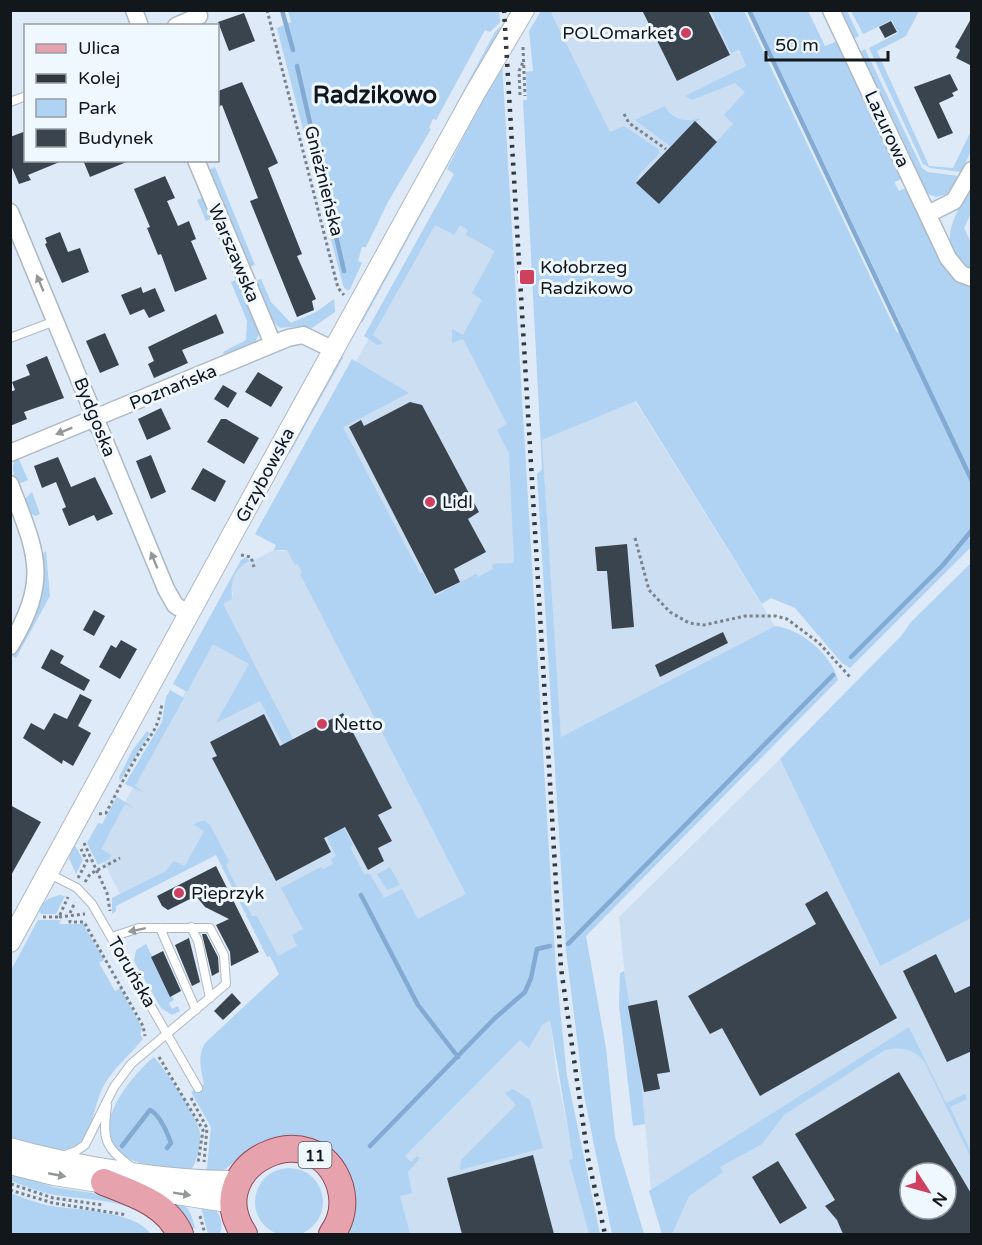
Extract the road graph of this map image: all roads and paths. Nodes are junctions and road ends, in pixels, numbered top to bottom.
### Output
1 (267, 10) edge
2 (524, 10) edge
3 (831, 10) edge
4 (199, 16) dead end
5 (181, 24) edge
6 (523, 45) dead end
7 (522, 96) dead end
8 (624, 114) dead end
9 (666, 149) dead end
10 (197, 162) edge
11 (972, 170) edge
12 (10, 212) edge
13 (928, 214) junction
14 (972, 278) edge
15 (338, 288) dead end
16 (56, 321) junction
17 (10, 338) edge
18 (273, 344) junction
19 (334, 350) junction
20 (96, 418) junction
21 (10, 453) edge
22 (10, 484) edge
23 (635, 538) dead end
24 (237, 557) dead end
25 (254, 567) dead end
26 (189, 614) junction
27 (10, 646) edge
28 (850, 677) dead end
29 (163, 697) dead end
30 (90, 818) dead end
31 (88, 835) dead end
32 (77, 843) dead end
33 (120, 858) dead end
34 (98, 869) junction
35 (48, 873) junction
36 (79, 876) dead end
37 (85, 882) dead end
38 (76, 900) dead end
39 (69, 913) dead end
40 (59, 917) dead end
41 (88, 918) dead end
42 (70, 920) dead end
43 (191, 927) junction
44 (160, 928) junction
45 (122, 934) junction
46 (112, 937) junction
47 (10, 942) edge
48 (210, 998) junction
49 (196, 1010) junction
50 (167, 1035) junction
51 (145, 1036) dead end
52 (158, 1055) dead end
53 (198, 1088) dead end
54 (188, 1093) dead end
55 (108, 1101) junction
56 (10, 1148) edge
57 (50, 1157) junction
58 (10, 1164) edge
59 (198, 1164) dead end
60 (204, 1165) dead end
61 (138, 1172) junction
62 (10, 1184) edge
63 (10, 1190) edge
64 (106, 1194) junction
65 (198, 1207) dead end
66 (119, 1208) dead end
67 (128, 1209) dead end
68 (128, 1215) dead end
69 (238, 1216) edge
70 (180, 1234) edge
71 (205, 1234) edge
72 (333, 1234) edge

1 - 15 path, Gnieźnieńska
2 - 19 street, Grzybowska
3 - 13 street, Lazurowa
4 - 5 street
6 - 7 path
8 - 9 path
10 - 18 street, Warszawska
11 - 13 street
16 -> 12 street, Bydgoska
13 - 14 street, Lazurowa
16 - 17 lane
16 - 20 street, Bydgoska
18 - 19 street, Poznańska
18 - 20 street, Poznańska
19 - 26 street, Grzybowska
20 -> 21 street, Poznańska
26 -> 20 street, Bydgoska
22 - 27 street
23 - 28 path
24 - 25 path
26 - 35 street, Grzybowska
29 - 30 path
31 - 34 path
32 - 36 path
33 - 34 path
34 - 37 path
34 - 45 path
35 - 46 lane, Toruńska
35 - 47 street, Grzybowska
38 - 39 path
40 - 41 path
42 - 51 path
43 - 44 lane
43 - 48 lane
43 - 48 lane
44 -> 45 lane
44 - 49 lane
45 - 46 lane
46 - 50 lane, Toruńska
48 - 49 lane
49 - 50 lane
50 - 53 lane, Toruńska
50 - 55 lane
52 - 59 path
54 - 60 path
55 - 57 lane
55 - 61 lane
56 - 57 street
57 - 61 street
58 -> 64 street
61 - 69 street
62 - 64 path
63 - 68 path
64 -> 69 street
64 - 70 main road
65 - 71 path
66 - 67 path
69 - 72 main road, 11

